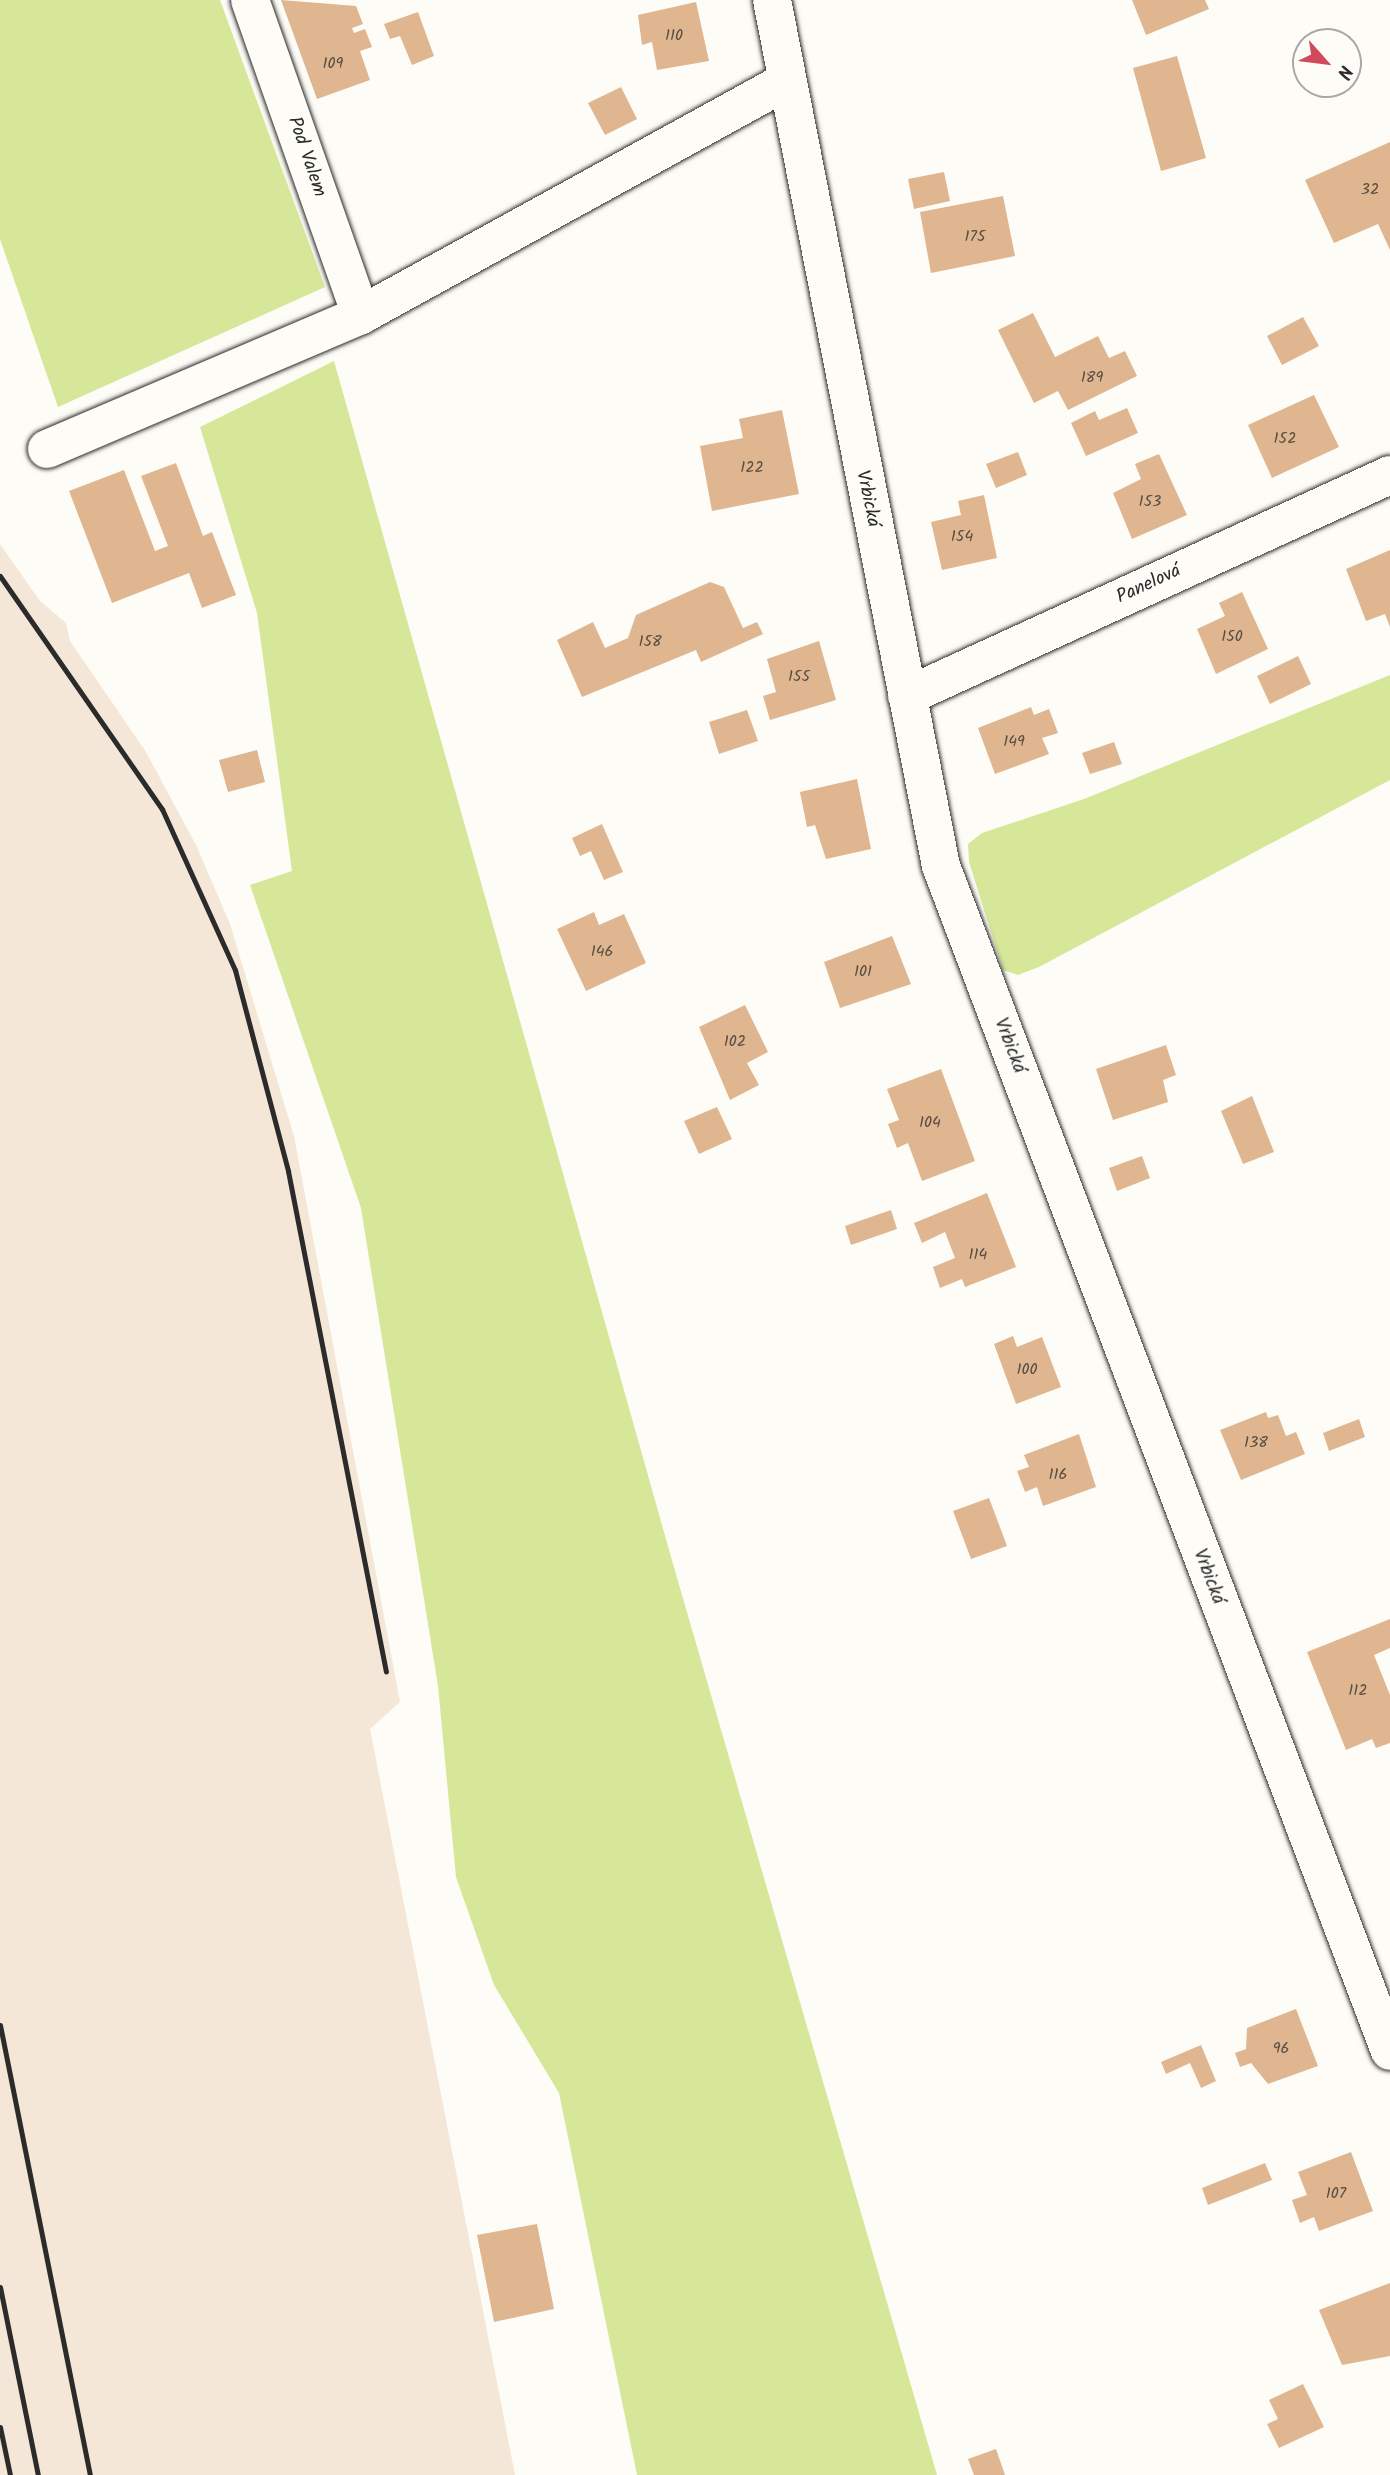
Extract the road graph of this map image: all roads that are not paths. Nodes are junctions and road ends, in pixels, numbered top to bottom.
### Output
1 (250, 0) edge
2 (772, 0) edge
3 (788, 81) junction
4 (361, 315) junction
5 (47, 449) dead end
6 (1390, 475) edge
7 (907, 696) junction
8 (1390, 2051) edge

1 - 4 street, Pod Valem
2 - 3 street, Vrbická
3 - 4 street
3 - 7 street, Vrbická
4 - 5 street
6 - 7 street, Panelová
7 - 8 street, Vrbická

